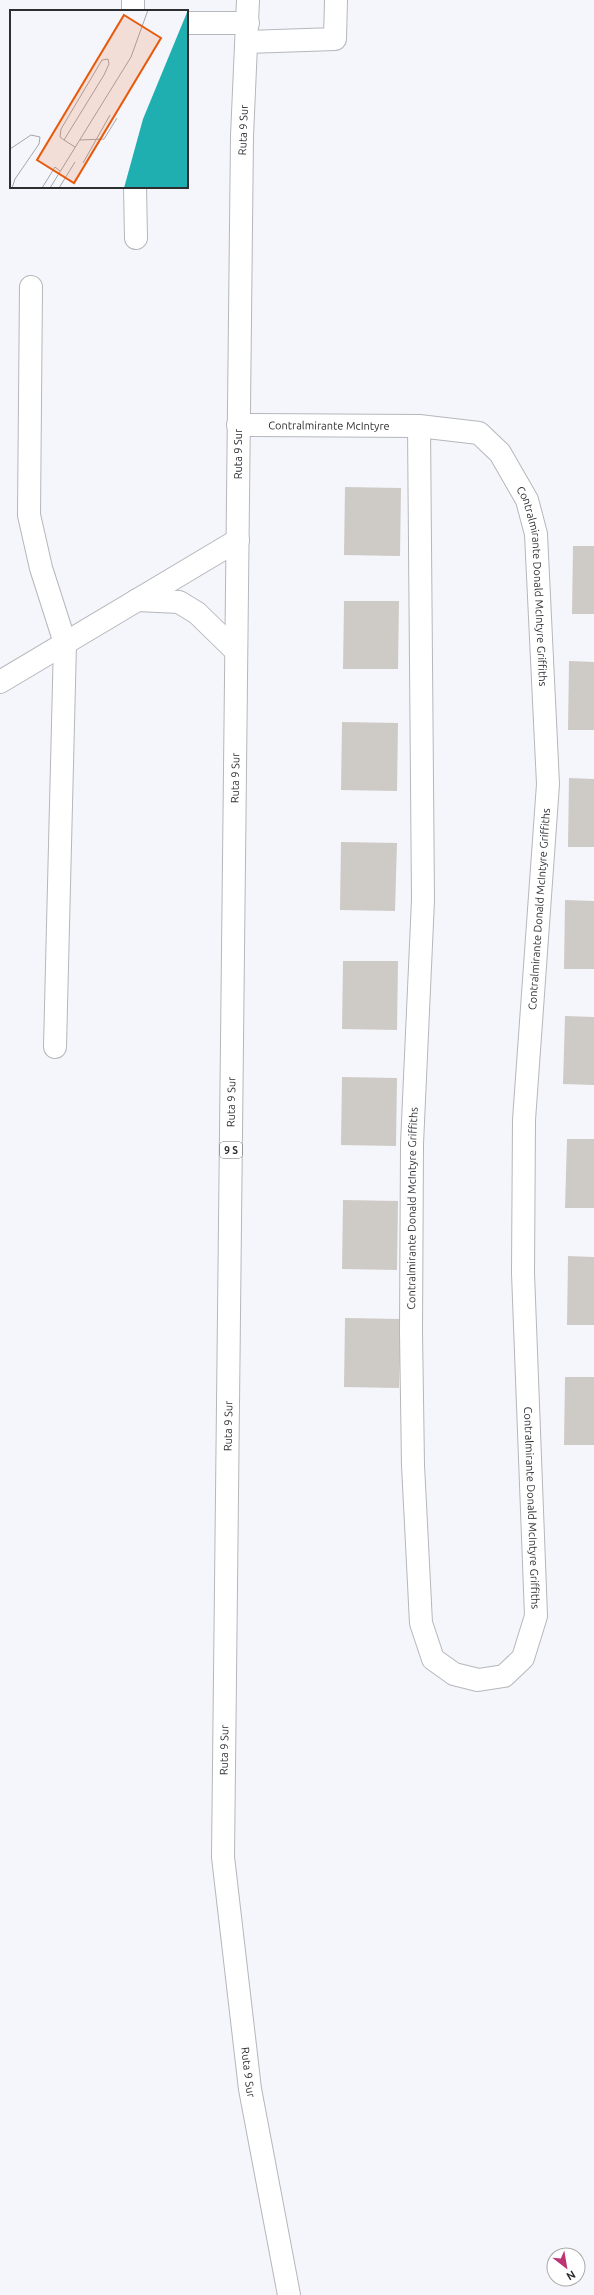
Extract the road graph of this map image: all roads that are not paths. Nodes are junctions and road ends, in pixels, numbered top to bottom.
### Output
1 (248, 0) edge
2 (336, 0) edge
3 (188, 23) edge
4 (247, 33) junction
5 (135, 188) edge
6 (136, 238) dead end
7 (31, 287) dead end
8 (238, 425) junction
9 (419, 426) junction
10 (238, 540) junction
11 (137, 600) junction
12 (65, 643) junction
13 (236, 651) junction
14 (0, 682) edge
15 (55, 1047) dead end
16 (289, 2295) edge

1 - 4 street, Ruta 9 Sur / 9 S
2 - 4 street
3 - 4 street
4 - 8 street, Ruta 9 Sur / 9 S
5 - 6 street
7 - 12 street
8 - 9 street, Contralmirante McIntyre
8 - 10 street, Ruta 9 Sur / 9 S
9 - 9 street, Contralmirante Donald McIntyre Griffiths
10 - 11 street
10 - 13 street, Ruta 9 Sur / 9 S
11 - 12 street
11 - 13 street
12 - 14 street
12 - 15 street
13 - 16 street, Ruta 9 Sur / 9 S

